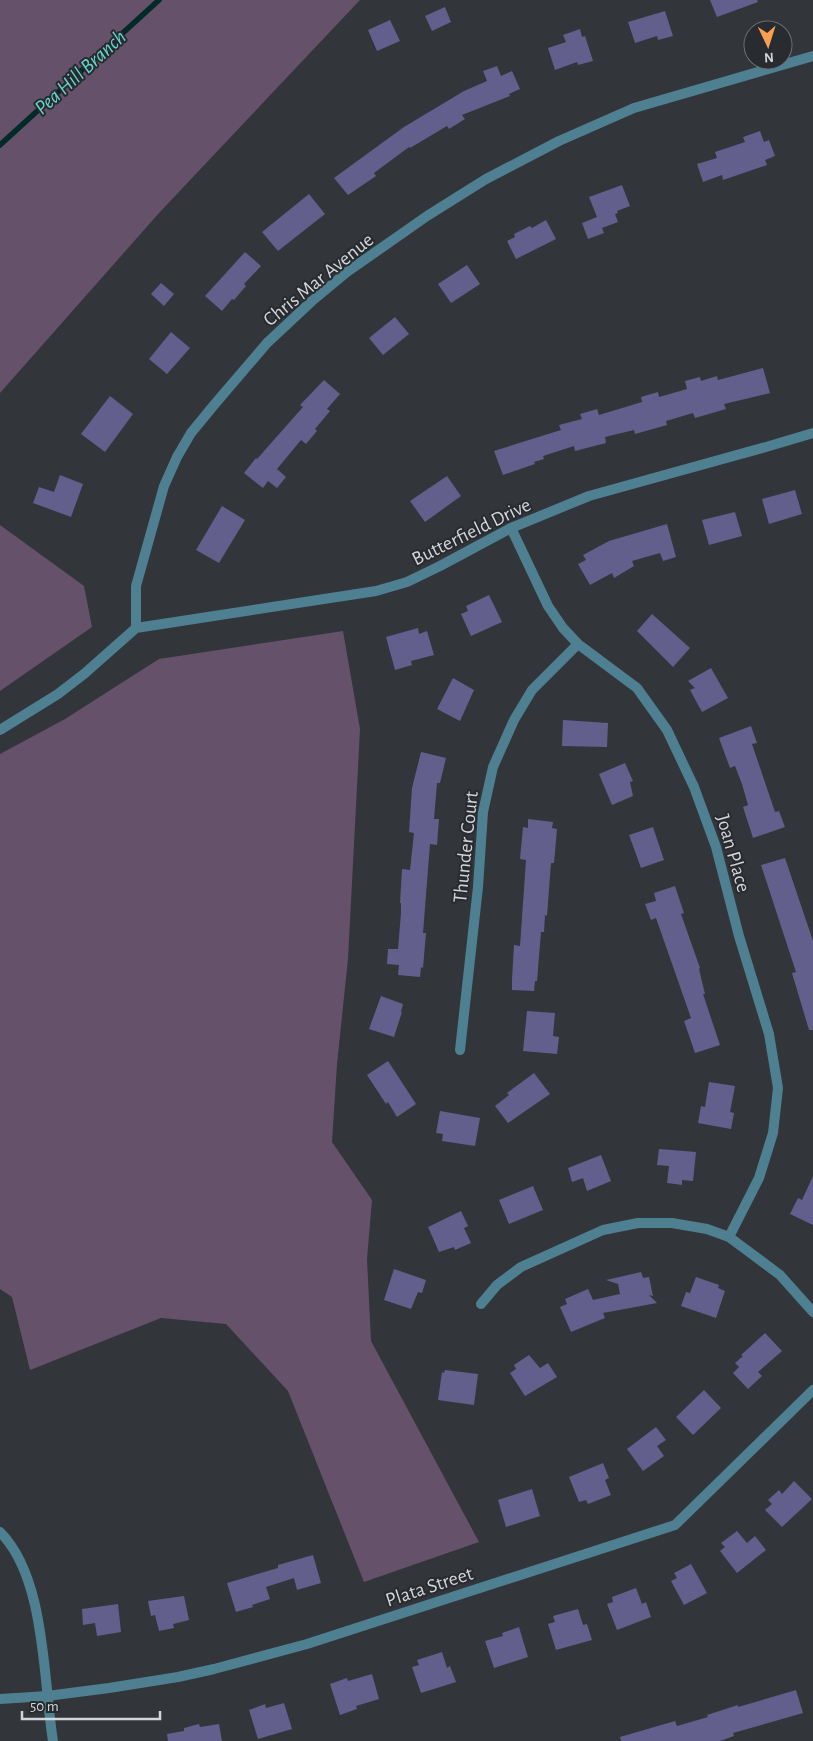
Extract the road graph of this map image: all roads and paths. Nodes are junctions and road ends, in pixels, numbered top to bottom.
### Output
1 (813, 56) edge
2 (813, 433) edge
3 (511, 528) junction
4 (136, 628) junction
5 (578, 644) junction
6 (0, 730) edge
7 (460, 1050) dead end
8 (729, 1237) junction
9 (481, 1304) dead end
10 (813, 1312) edge
11 (813, 1390) edge
12 (0, 1532) edge
13 (47, 1696) junction
14 (0, 1698) edge
15 (53, 1741) edge

1 - 4 street, Chris Mar Avenue
2 - 3 street, Butterfield Drive
3 - 4 street, Butterfield Drive
3 - 5 street, Joan Place
4 - 6 street
5 - 7 street, Thunder Court
5 - 8 street, Joan Place
8 - 9 street
8 - 10 street
11 - 13 street, Plata Street
12 - 13 street
13 - 14 street, Plata Street
13 - 15 street

